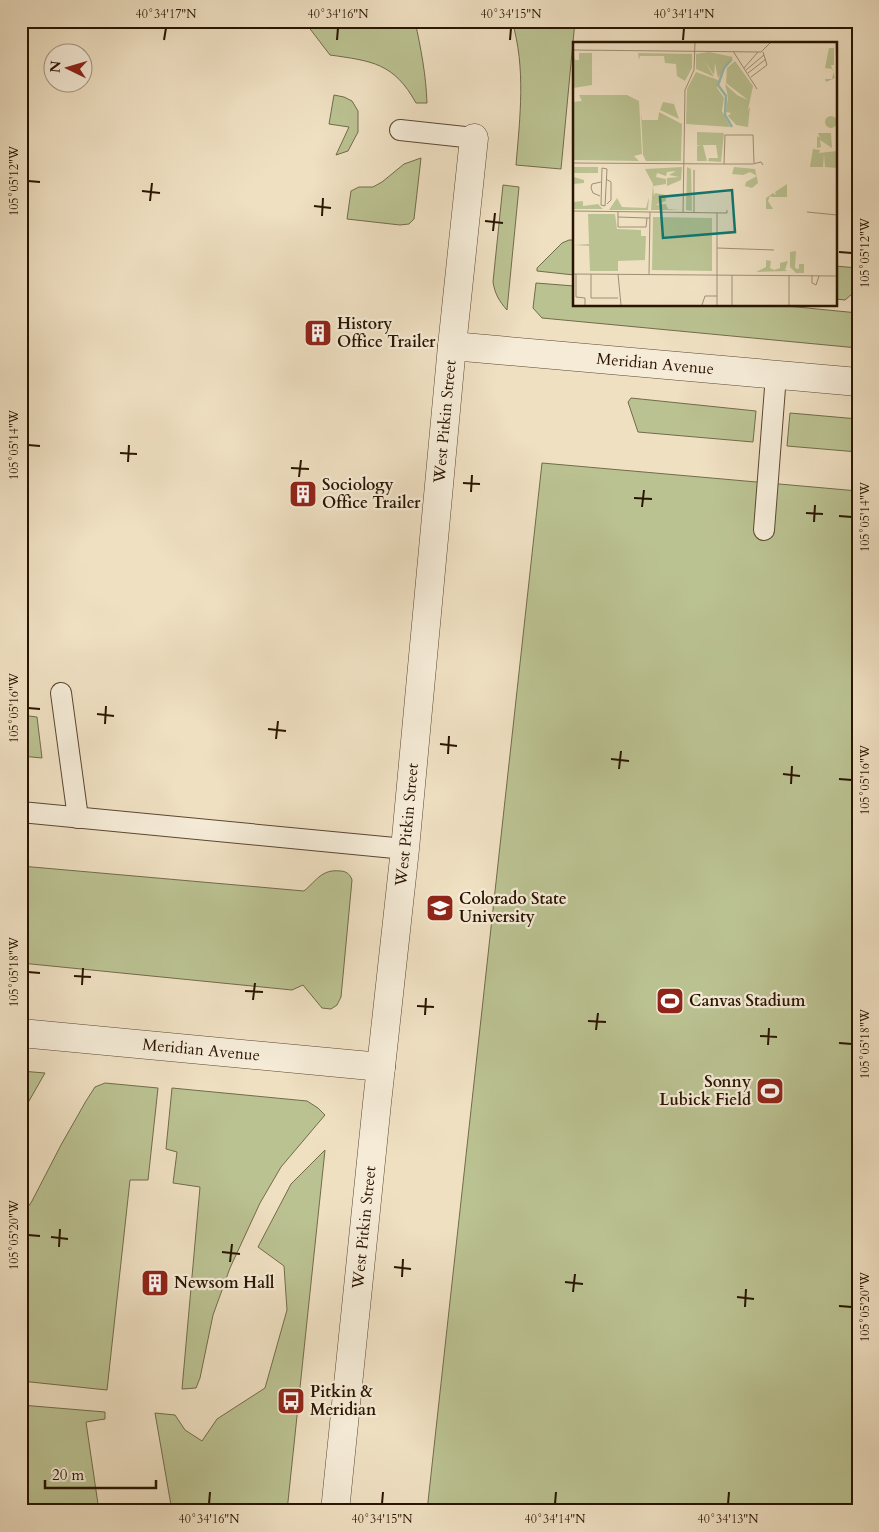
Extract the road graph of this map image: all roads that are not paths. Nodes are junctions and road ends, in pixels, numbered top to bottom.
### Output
1 (400, 130) dead end
2 (474, 138) joint
3 (452, 346) junction
4 (776, 375) junction
5 (858, 382) edge
6 (764, 530) dead end
7 (61, 693) dead end
8 (21, 812) edge
9 (78, 818) junction
10 (405, 849) junction
11 (21, 1033) edge
12 (381, 1068) junction
13 (335, 1511) edge

1 - 2 lane
2 - 3 street, West Pitkin Street
3 - 4 street, Meridian Avenue
3 - 10 street, West Pitkin Street
4 - 5 street, Meridian Avenue
4 - 6 lane
7 - 9 lane
8 - 9 lane
9 - 10 lane
10 - 12 street, West Pitkin Street
11 - 12 street, Meridian Avenue
12 - 13 street, West Pitkin Street

